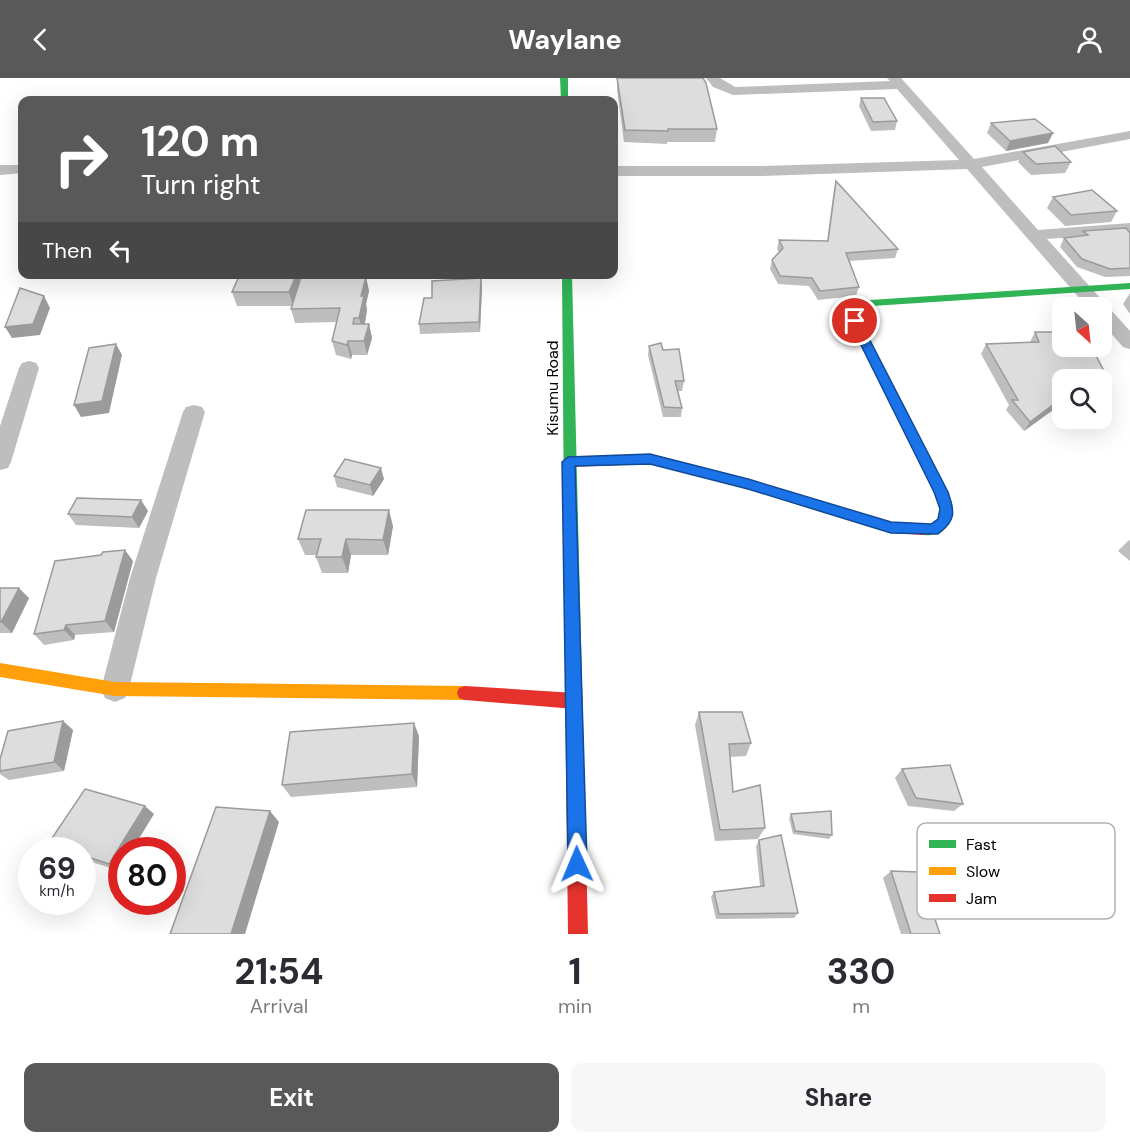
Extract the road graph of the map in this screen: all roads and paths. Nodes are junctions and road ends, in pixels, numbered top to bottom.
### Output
1 (564, 78) edge
2 (713, 78) edge
3 (897, 81) edge
4 (565, 96) edge
5 (1130, 135) edge
6 (972, 164) junction
7 (18, 169) edge
8 (0, 170) edge
9 (618, 171) edge
10 (1130, 228) edge
11 (1035, 235) junction
12 (567, 279) edge
13 (1130, 286) edge
14 (1084, 290) junction
15 (1090, 297) edge
16 (1112, 323) edge
17 (1130, 343) edge
18 (29, 368) dead end
19 (194, 412) dead end
20 (0, 462) edge
21 (568, 462) junction
22 (0, 670) edge
23 (115, 689) junction
24 (575, 700) junction
25 (578, 934) edge

1 - 4 main road
2 - 3 street
3 - 6 street
5 - 6 street
6 - 9 street
6 - 11 street
7 - 8 street
10 - 11 street
11 - 14 street
12 - 21 main road, Kisumu Road
13 - 14 main road
14 - 15 street
14 - 21 main road
16 - 17 street
18 - 20 street
19 - 23 street
21 - 24 main road, Kisumu Road
22 - 23 main road
23 - 24 main road
24 - 25 main road, Kisumu Road

